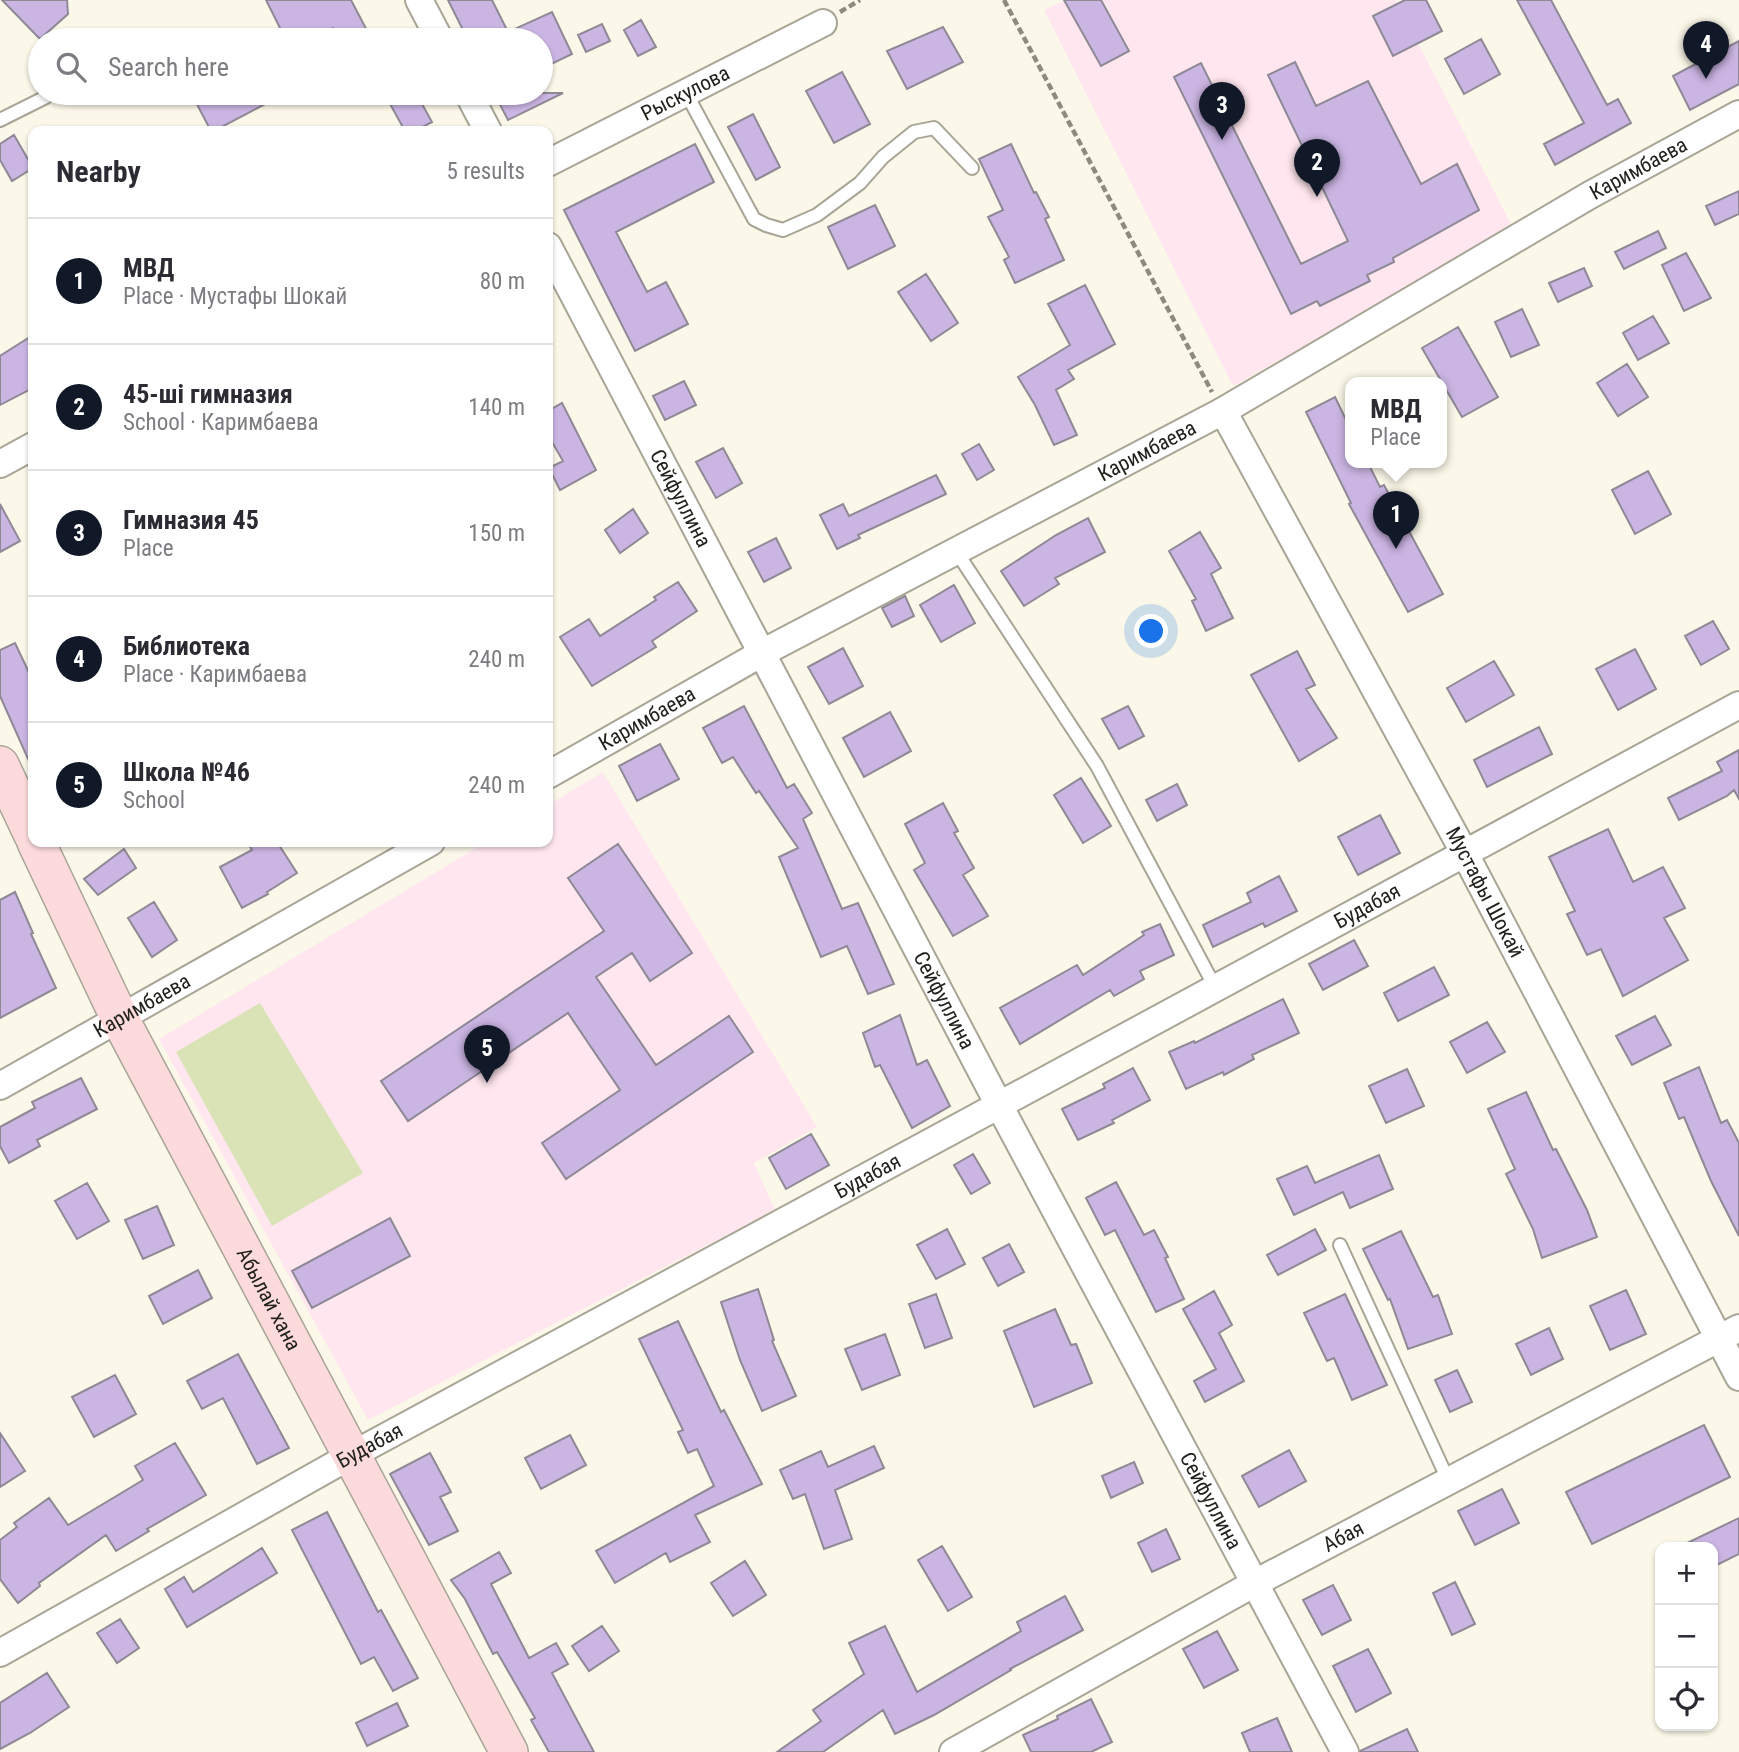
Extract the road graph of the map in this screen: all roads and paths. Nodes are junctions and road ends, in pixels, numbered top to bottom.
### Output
1 (419, 0) edge
2 (1004, 0) edge
3 (823, 23) dead end
4 (434, 28) edge
5 (685, 93) junction
6 (30, 105) edge
7 (474, 105) edge
8 (1739, 114) edge
9 (0, 120) edge
10 (485, 126) edge
11 (553, 160) edge
12 (972, 168) dead end
13 (553, 256) edge
14 (1223, 411) junction
15 (28, 449) edge
16 (0, 464) edge
17 (956, 551) junction
18 (761, 653) junction
19 (1739, 705) edge
20 (0, 765) edge
21 (553, 772) edge
22 (28, 824) edge
23 (38, 847) edge
24 (422, 847) edge
25 (1464, 852) junction
26 (1215, 987) junction
27 (120, 1019) junction
28 (0, 1086) edge
29 (999, 1105) junction
30 (1340, 1245) dead end
31 (1729, 1333) edge
32 (1739, 1377) edge
33 (352, 1455) junction
34 (1449, 1482) junction
35 (1255, 1583) junction
36 (0, 1653) edge
37 (509, 1752) edge
38 (953, 1752) edge
39 (1345, 1752) edge

1 - 4 street
2 - 14 path
3 - 5 street, Рыскулова
5 - 11 street, Рыскулова
5 - 12 lane
6 - 9 lane
7 - 10 street
8 - 14 street, Каримбаева
13 - 18 street, Сейфуллина
14 - 17 street, Каримбаева
14 - 25 street, Мустафы Шокай
15 - 16 street
17 - 18 street, Каримбаева
17 - 26 lane
18 - 21 street, Каримбаева
18 - 29 street, Сейфуллина
19 - 25 street, Будабая
20 - 22 main road
23 - 27 main road, Абылай хана
24 - 27 street, Каримбаева
25 - 26 street, Будабая
25 - 31 street, Мустафы Шокай
26 - 29 street, Будабая
27 - 28 street, Каримбаева
27 - 33 main road, Абылай хана
29 - 33 street, Будабая
29 - 35 street, Сейфуллина
30 - 34 lane
31 - 32 street, Мустафы Шокай
31 - 34 street, Абая
33 - 36 street, Будабая
33 - 37 main road, Абылай хана
34 - 35 street, Абая
35 - 38 street, Абая
35 - 39 street, Сейфуллина

